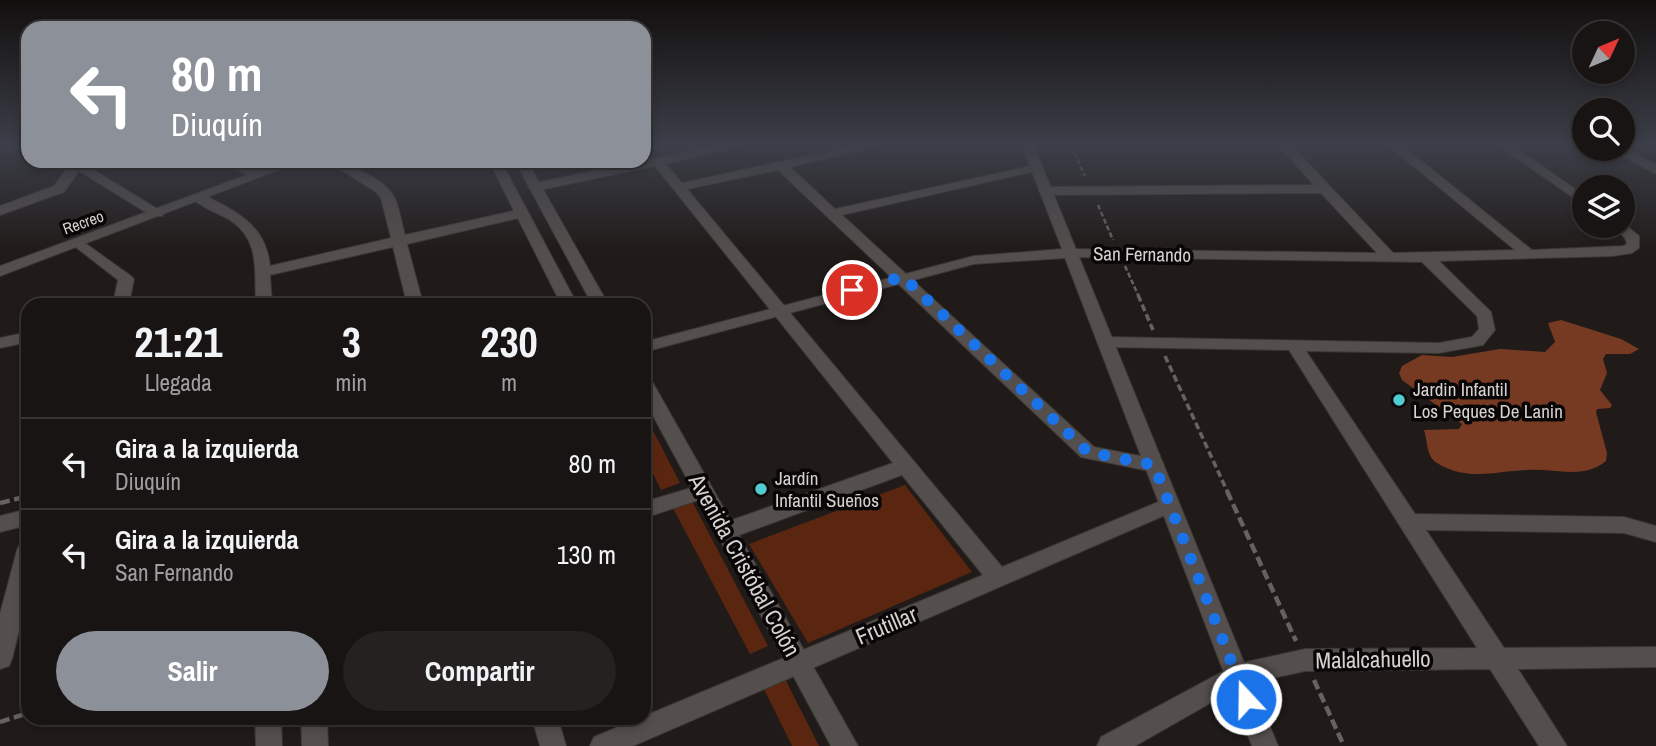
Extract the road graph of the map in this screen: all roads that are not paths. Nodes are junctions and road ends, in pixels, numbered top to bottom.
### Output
1 (65, 181) edge
2 (106, 181) edge
3 (244, 181) edge
4 (367, 181) edge
5 (505, 181) edge
6 (532, 181) edge
7 (564, 181) edge
8 (674, 181) edge
9 (709, 181) edge
10 (798, 181) edge
11 (975, 181) edge
12 (1042, 181) edge
13 (1317, 181) edge
14 (1438, 181) edge
15 (1555, 181) edge
16 (535, 187) junction
17 (679, 187) junction
18 (1325, 189) junction
19 (1046, 191) junction
20 (1572, 193) edge
21 (199, 198) junction
22 (0, 211) edge
23 (157, 213) junction
24 (522, 213) junction
25 (834, 213) junction
26 (1630, 238) edge
27 (398, 241) junction
28 (78, 242) junction
29 (1526, 252) junction
30 (1071, 253) junction
31 (1425, 256) junction
32 (1389, 258) junction
33 (0, 271) edge
34 (262, 272) junction
35 (903, 277) junction
36 (122, 298) edge
37 (264, 298) edge
38 (413, 298) edge
39 (566, 298) edge
40 (597, 298) edge
41 (776, 311) junction
42 (21, 338) edge
43 (1106, 342) junction
44 (0, 343) edge
45 (651, 345) edge
46 (1294, 345) junction
47 (651, 396) edge
48 (1154, 465) junction
49 (904, 467) junction
50 (704, 491) junction
51 (1170, 505) junction
52 (651, 508) edge
53 (21, 518) edge
54 (1409, 522) junction
55 (0, 524) edge
56 (726, 531) junction
57 (1656, 534) edge
58 (21, 577) edge
59 (998, 578) junction
60 (1656, 657) edge
61 (1497, 658) junction
62 (0, 659) edge
63 (799, 663) junction
64 (1237, 675) junction
65 (268, 725) edge
66 (314, 725) edge
67 (547, 725) edge
68 (269, 746) edge
69 (316, 746) edge
70 (553, 746) edge
71 (603, 746) edge
72 (845, 746) edge
73 (1110, 746) edge
74 (1265, 746) edge
75 (1554, 746) edge

1 - 22 street
2 - 23 street
3 - 21 street, Recreo
4 - 27 street
5 - 24 street
6 - 16 street
7 - 16 street
8 - 17 street
9 - 17 street
10 - 25 street
11 - 25 street
12 - 19 street
13 - 18 street
14 - 29 street
15 - 20 street
16 - 40 street
17 - 41 street
18 - 19 street
18 - 32 street
19 - 30 street
21 - 23 street, Recreo
21 - 34 street
23 - 28 street, Recreo
24 - 27 street
24 - 39 street
25 - 35 street
26 - 29 street, San Fernando
27 - 34 street
27 - 38 street
28 - 33 street, Recreo
28 - 36 street
29 - 31 street, San Fernando
30 - 32 street, San Fernando
30 - 35 street, San Fernando
30 - 43 street
31 - 32 street, San Fernando
31 - 46 street
34 - 37 street
35 - 41 street, San Fernando
35 - 48 street
41 - 45 street, San Fernando
41 - 49 street
42 - 44 street
43 - 46 street
43 - 48 street
46 - 54 street
47 - 50 street, Avenida Cristóbal Colón
48 - 51 street
49 - 56 street
49 - 59 street
50 - 52 street
50 - 56 street, Avenida Cristóbal Colón
51 - 59 street, Frutillar
51 - 64 street
53 - 55 street
54 - 57 street
54 - 61 street
56 - 63 street, Avenida Cristóbal Colón
58 - 62 street
59 - 63 street, Frutillar
60 - 61 street, Malalcahuello
61 - 64 street, Malalcahuello
61 - 75 street
63 - 71 street, Frutillar
63 - 72 street, Avenida Cristóbal Colón
64 - 73 street, Malalcahuello
64 - 74 street
65 - 68 street
66 - 69 street
67 - 70 street

